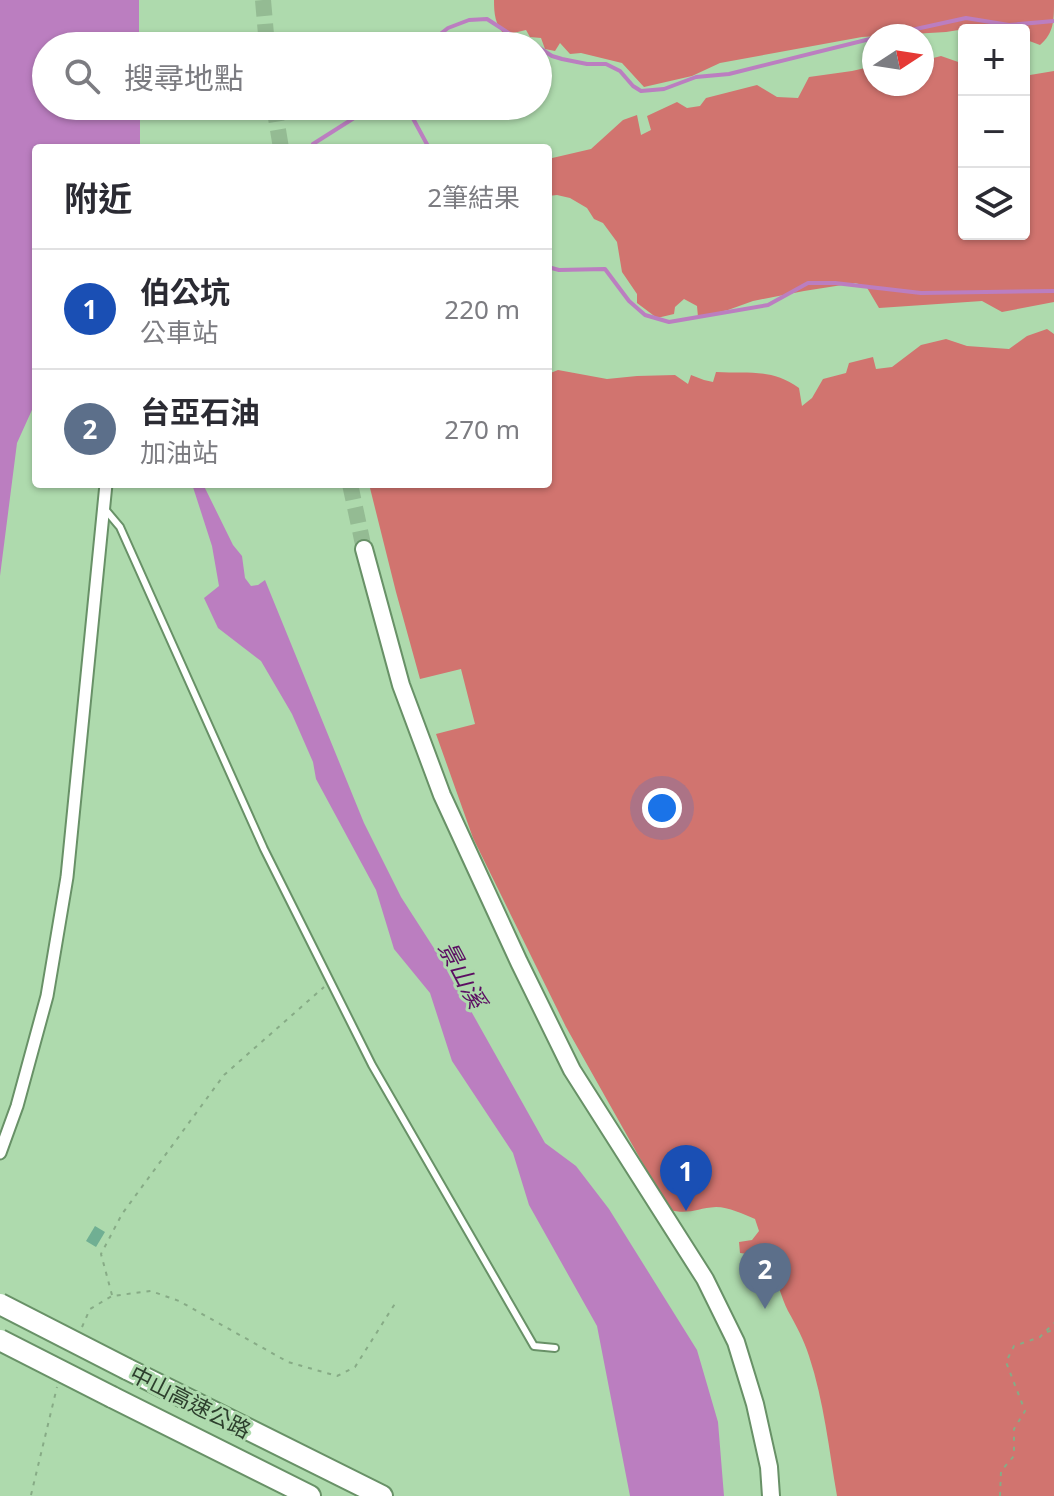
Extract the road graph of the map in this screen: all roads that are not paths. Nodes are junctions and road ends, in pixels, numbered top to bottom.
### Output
1 (106, 488) edge
2 (104, 508) junction
3 (364, 549) tunnel mouth
4 (0, 1153) edge
5 (0, 1304) edge
6 (0, 1340) edge
7 (555, 1348) dead end
8 (310, 1496) edge
9 (382, 1496) edge
10 (771, 1496) edge

1 - 2 street
2 - 4 street
2 - 7 lane
3 - 10 main road
5 - 9 highway, 中山高速公路, bridge
6 - 8 highway, 中山高速公路, bridge

